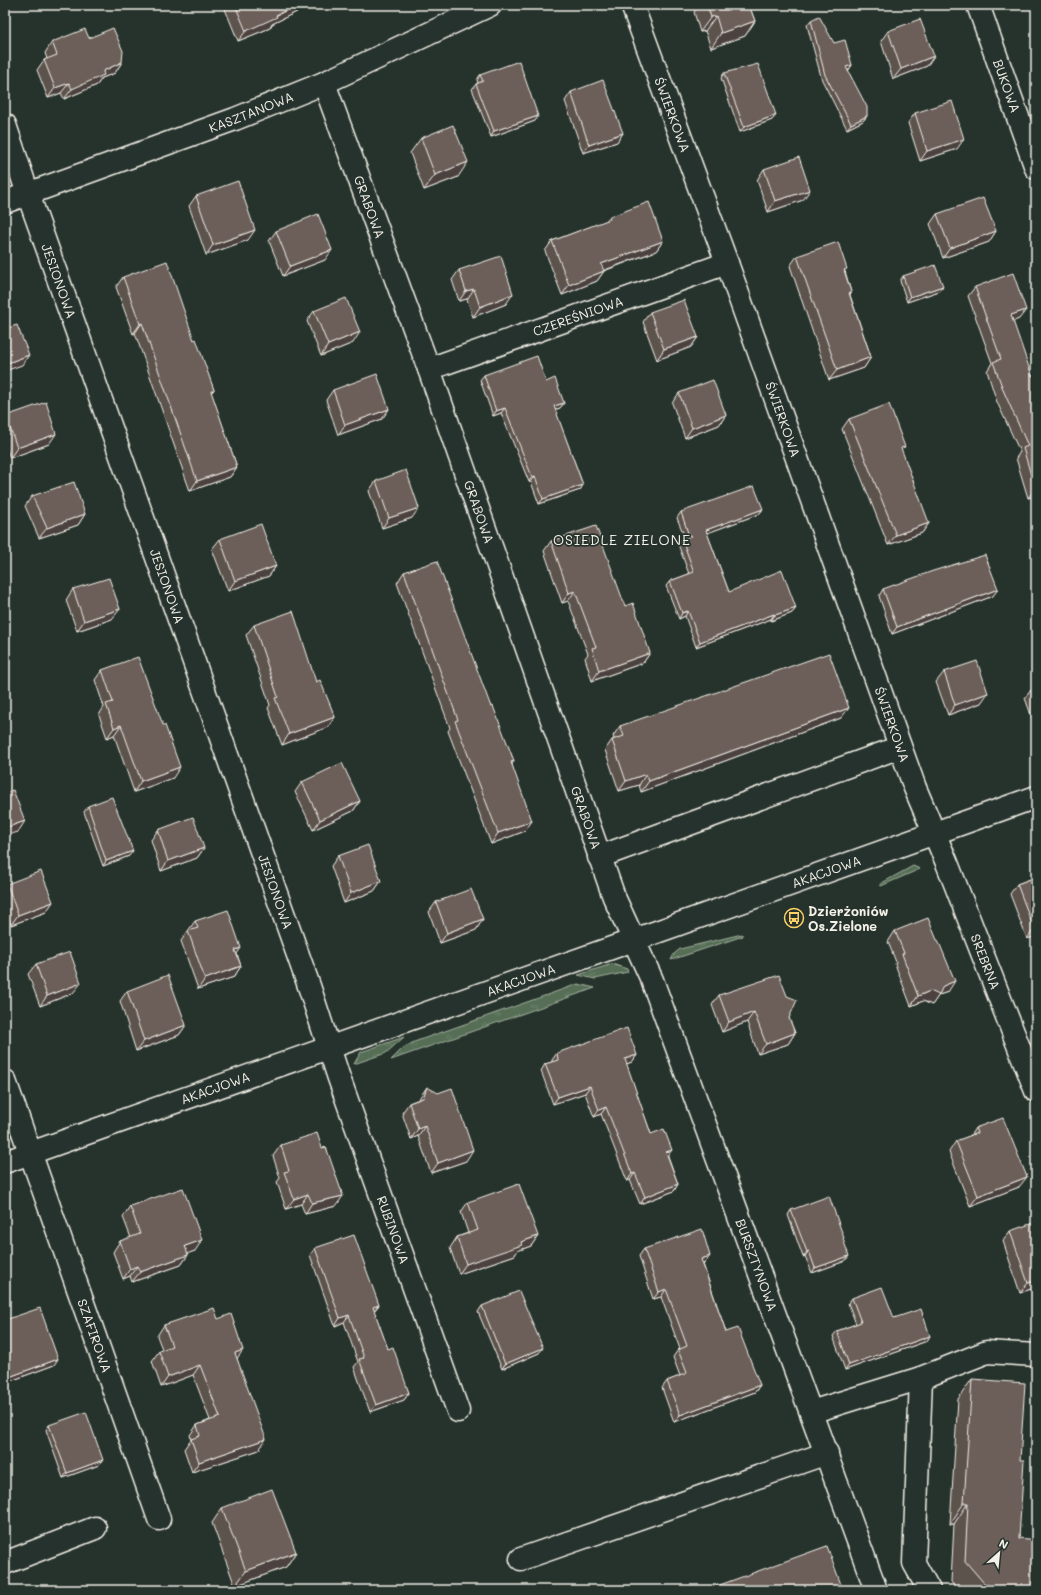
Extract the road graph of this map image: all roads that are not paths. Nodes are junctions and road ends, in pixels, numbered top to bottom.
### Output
1 (490, 5) edge
2 (632, 5) edge
3 (978, 5) edge
4 (324, 83) junction
5 (5, 125) edge
6 (1036, 168) edge
7 (28, 194) junction
8 (5, 202) edge
9 (726, 262) junction
10 (429, 368) junction
11 (900, 746) junction
12 (1036, 797) edge
13 (934, 833) junction
14 (599, 857) junction
15 (634, 940) junction
16 (329, 1048) junction
17 (5, 1081) edge
18 (1036, 1091) edge
19 (30, 1153) junction
20 (5, 1162) edge
21 (1036, 1355) edge
22 (921, 1378) junction
23 (458, 1411) dead end
24 (812, 1412) junction
25 (826, 1453) junction
26 (159, 1518) dead end
27 (95, 1528) dead end
28 (521, 1559) dead end
29 (5, 1562) edge
30 (876, 1590) edge
31 (929, 1590) edge

1 - 4 street, KASZTANOWA
2 - 9 street, ŚWIERKOWA
3 - 6 street, BUKOWA
4 - 7 street, KASZTANOWA
4 - 10 street, GRABOWA
5 - 7 street, JESIONOWA
7 - 8 street, KASZTANOWA
7 - 16 street, JESIONOWA
9 - 10 street, CZEREŚNIOWA
9 - 11 street, ŚWIERKOWA
10 - 14 street, GRABOWA
11 - 13 street, ŚWIERKOWA
11 - 14 street
12 - 13 street, AKACJOWA
13 - 15 street, AKACJOWA
13 - 18 street, SREBRNA
14 - 15 street, GRABOWA
15 - 16 street, AKACJOWA
15 - 24 street, BURSZTYNOWA
16 - 19 street, AKACJOWA
16 - 23 street, RUBINOWA
17 - 19 street, SZAFIROWA
19 - 20 street, AKACJOWA
19 - 26 street, SZAFIROWA
21 - 22 street
22 - 24 street
22 - 31 street
24 - 25 street, BURSZTYNOWA
25 - 28 street
25 - 30 street, BURSZTYNOWA
27 - 29 street

